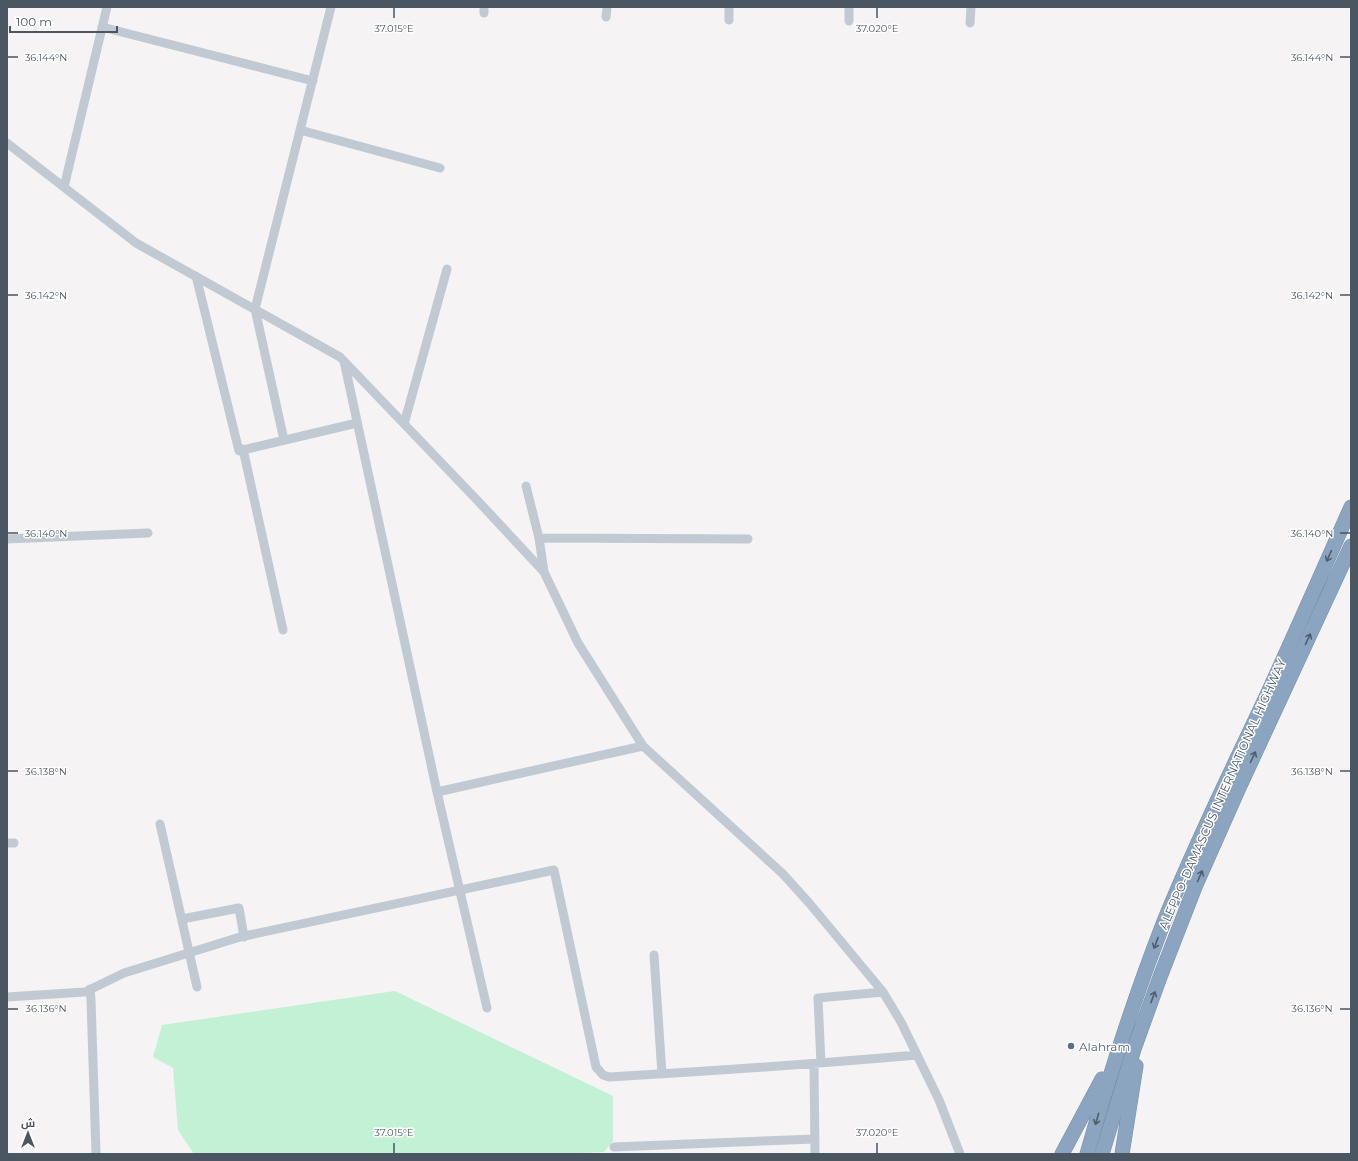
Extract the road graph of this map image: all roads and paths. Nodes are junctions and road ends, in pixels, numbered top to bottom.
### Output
1 (107, 7) edge
2 (331, 7) edge
3 (607, 7) edge
4 (729, 7) edge
5 (849, 7) edge
6 (971, 7) edge
7 (606, 17) dead end
8 (728, 20) dead end
9 (849, 21) dead end
10 (970, 23) dead end
11 (102, 27) junction
12 (313, 81) junction
13 (300, 130) junction
14 (7, 143) edge
15 (440, 168) dead end
16 (64, 187) junction
17 (447, 270) dead end
18 (196, 276) junction
19 (255, 309) junction
20 (344, 361) junction
21 (358, 423) junction
22 (404, 424) junction
23 (284, 440) junction
24 (243, 450) junction
25 (526, 486) dead end
26 (1351, 507) edge
27 (148, 534) dead end
28 (539, 538) junction
29 (7, 539) edge
30 (748, 539) dead end
31 (1351, 546) edge
32 (544, 572) junction
33 (283, 630) dead end
34 (643, 746) junction
35 (437, 792) junction
36 (160, 824) dead end
37 (460, 890) junction
38 (182, 919) junction
39 (244, 936) junction
40 (189, 953) junction
41 (654, 955) dead end
42 (197, 986) dead end
43 (90, 989) junction
44 (883, 992) junction
45 (7, 997) edge
46 (487, 1008) dead end
47 (1144, 1021) junction
48 (1118, 1048) junction
49 (917, 1055) junction
50 (817, 1064) junction
51 (662, 1074) junction
52 (815, 1139) junction
53 (614, 1147) dead end
54 (96, 1154) edge
55 (815, 1154) edge
56 (960, 1154) edge
57 (1062, 1154) edge
58 (1087, 1154) edge
59 (1102, 1154) edge
60 (1122, 1154) edge

1 - 11 street
2 - 12 street
3 - 7 street
4 - 8 street
5 - 9 street
6 - 10 street
11 - 12 street
11 - 16 street
12 - 13 street
13 - 15 street
13 - 19 street
14 - 16 street
16 - 18 street
17 - 22 street
18 - 19 street
18 - 24 street
19 - 20 street
19 - 23 street
20 - 21 street
20 - 22 street
21 - 23 street
21 - 35 street
22 - 32 street
23 - 24 street
24 - 33 street
25 - 28 street
26 -> 48 highway, ALEPPO-DAMASCUS INTERNATIONAL HIGHWAY
27 - 29 street
28 - 30 street
28 - 32 street
47 -> 31 highway, ALEPPO-DAMASCUS INTERNATIONAL HIGHWAY
32 - 34 street
34 - 35 street
34 - 44 street
35 - 37 street
36 - 38 street
37 - 39 street
37 - 46 street
37 - 51 street
38 - 39 street
38 - 40 street
39 - 40 street
40 - 42 street
40 - 43 street
41 - 51 street
43 - 45 street
43 - 54 street
44 - 49 street
44 - 50 street
47 - 59 highway, ALEPPO-DAMASCUS INTERNATIONAL HIGHWAY
47 - 60 highway
48 - 57 highway
48 -> 58 highway, ALEPPO-DAMASCUS INTERNATIONAL HIGHWAY
49 - 50 street
49 - 56 street
50 - 51 street
50 - 52 street
52 - 53 street
52 - 55 street

